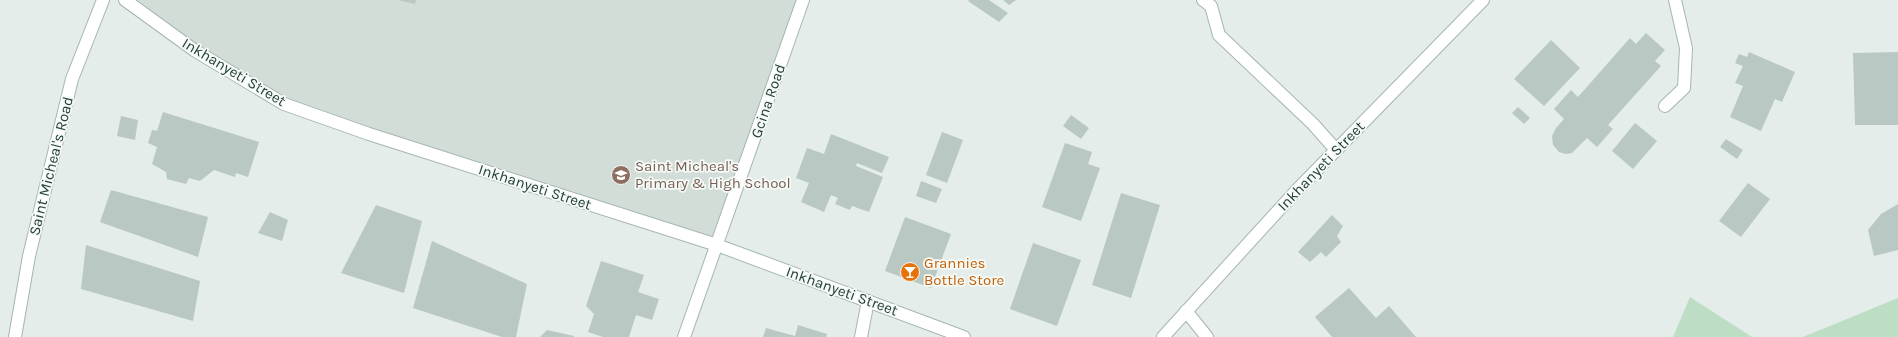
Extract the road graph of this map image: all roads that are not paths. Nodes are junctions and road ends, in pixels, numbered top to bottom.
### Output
1 (104, 0) edge
2 (125, 0) edge
3 (803, 0) edge
4 (1203, 0) edge
5 (1483, 0) edge
6 (1675, 0) edge
7 (1665, 106) dead end
8 (1336, 150) junction
9 (717, 245) junction
10 (868, 301) junction
11 (1186, 311) junction
12 (15, 337) edge
13 (684, 337) edge
14 (861, 337) edge
15 (964, 337) edge
16 (1163, 337) edge
17 (1207, 337) edge

1 - 12 street, Saint Micheal's Road
2 - 9 street, Inkhanyeti Street
3 - 9 street, Gcina Road
4 - 8 street
5 - 8 street, Inkhanyeti Street
6 - 7 street
8 - 11 street, Inkhanyeti Street
9 - 10 street, Inkhanyeti Street
9 - 13 street, Gcina Road
10 - 14 street
10 - 15 street, Inkhanyeti Street
11 - 16 street, Inkhanyeti Street
11 - 17 street

